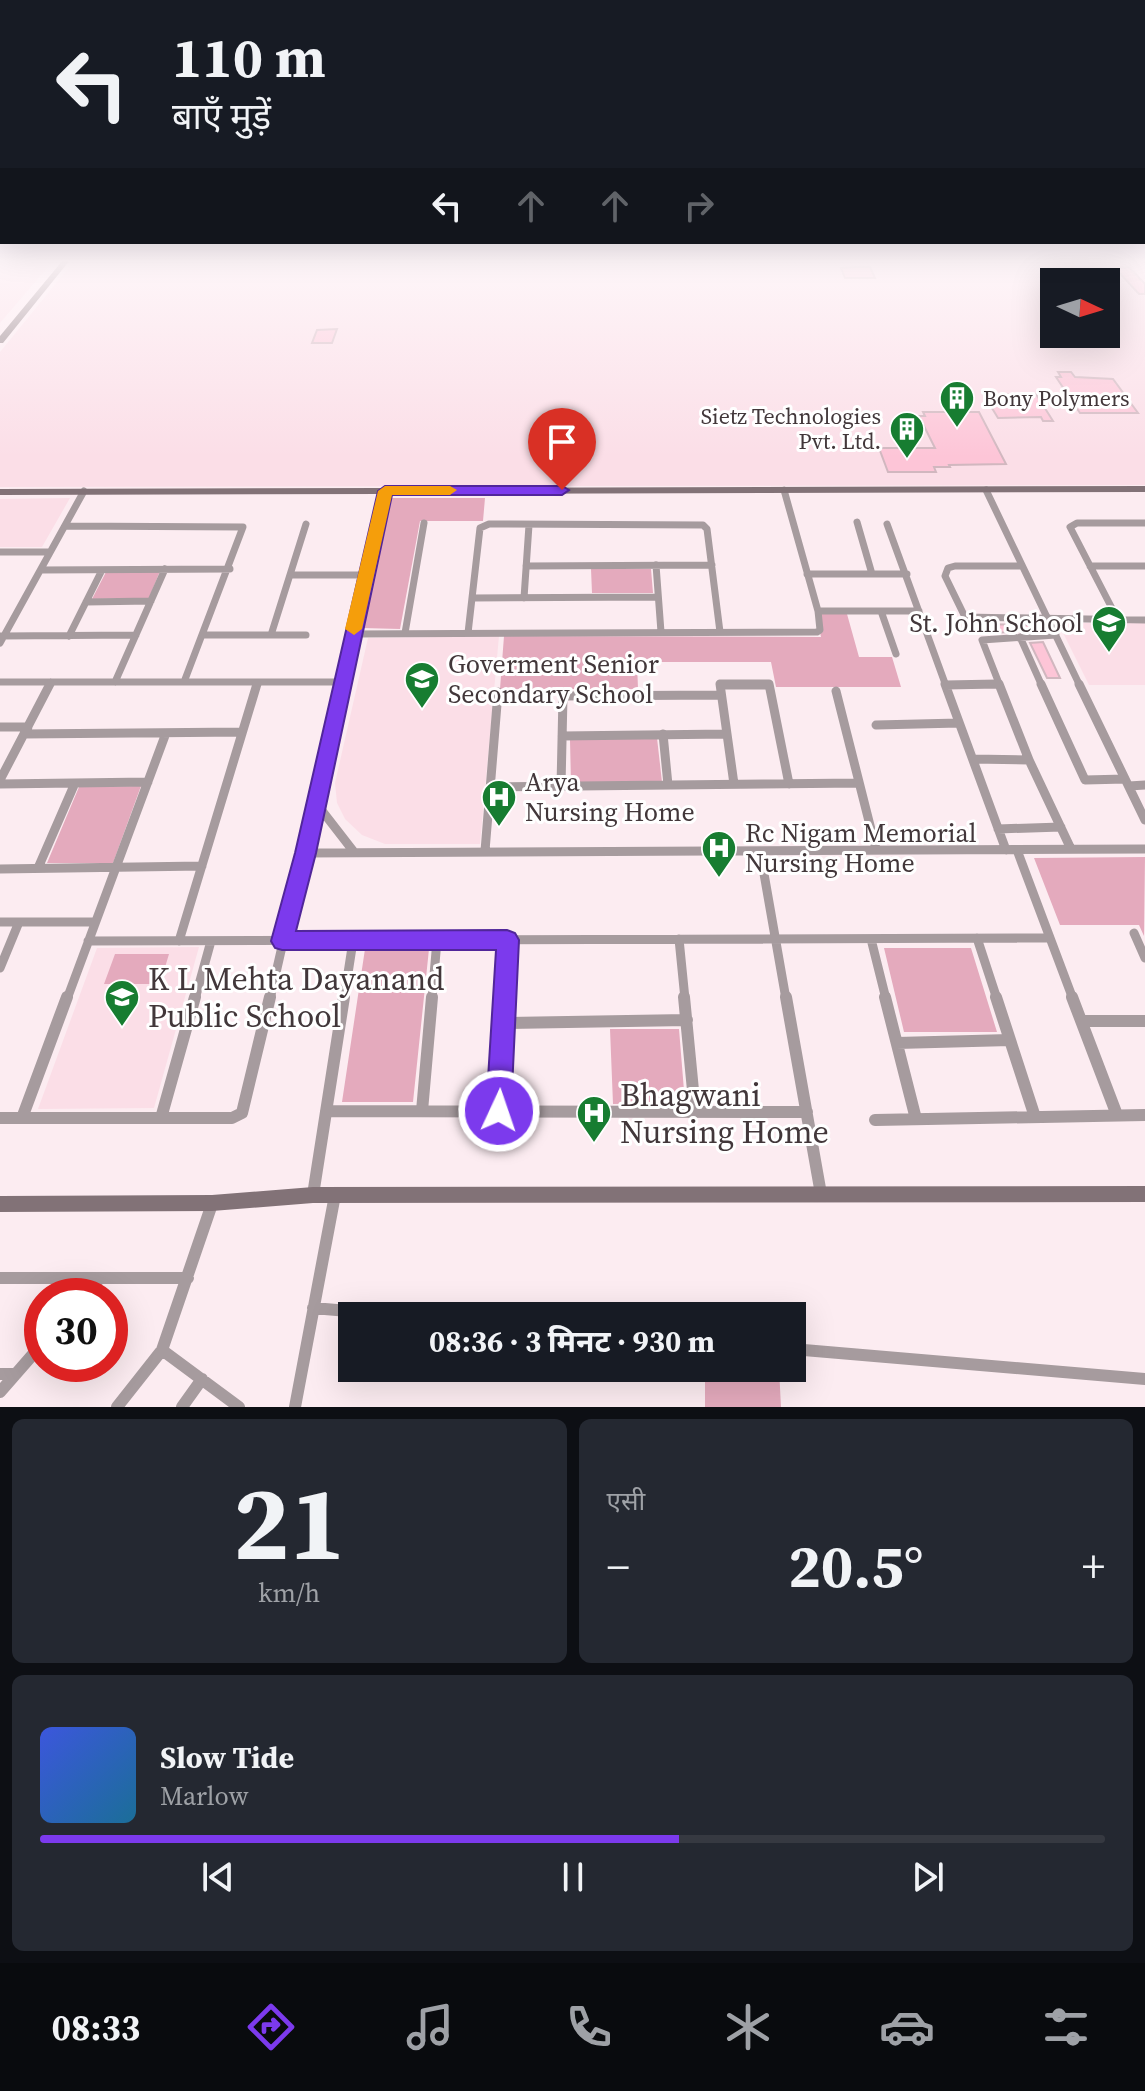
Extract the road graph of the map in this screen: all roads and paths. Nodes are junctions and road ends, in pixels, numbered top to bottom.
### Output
1 (1145, 489) edge
2 (784, 490) junction
3 (986, 490) junction
4 (84, 491) junction
5 (385, 491) junction
6 (0, 492) edge
7 (857, 522) dead end
8 (424, 523) dead end
9 (1145, 523) edge
10 (306, 524) dead end
11 (887, 524) dead end
12 (529, 525) junction
13 (65, 526) junction
14 (0, 552) edge
15 (50, 552) junction
16 (656, 565) junction
17 (712, 565) junction
18 (526, 566) junction
19 (1022, 566) junction
20 (1090, 566) junction
21 (1145, 566) edge
22 (165, 569) junction
23 (230, 569) junction
24 (41, 570) junction
25 (102, 570) junction
26 (807, 574) junction
27 (872, 574) junction
28 (907, 574) junction
29 (290, 575) junction
30 (366, 575) junction
31 (658, 597) junction
32 (472, 598) junction
33 (524, 598) junction
34 (151, 601) junction
35 (86, 602) junction
36 (818, 611) junction
37 (881, 611) junction
38 (919, 611) junction
39 (1048, 619) junction
40 (1118, 620) junction
41 (1145, 620) edge
42 (661, 632) junction
43 (720, 632) junction
44 (405, 633) junction
45 (468, 633) junction
46 (353, 634) junction
47 (136, 635) junction
48 (203, 635) junction
49 (271, 635) junction
50 (306, 635) dead end
51 (1056, 635) junction
52 (69, 636) junction
53 (1020, 637) junction
54 (2, 638) edge
55 (896, 654) dead end
56 (0, 682) edge
57 (51, 682) junction
58 (115, 682) junction
59 (184, 682) junction
60 (257, 682) junction
61 (342, 682) junction
62 (997, 684) junction
63 (946, 685) junction
64 (836, 691) dead end
65 (498, 692) dead end
66 (721, 695) junction
67 (959, 723) junction
68 (876, 725) dead end
69 (0, 727) edge
70 (26, 731) junction
71 (242, 732) junction
72 (166, 733) junction
73 (663, 734) junction
74 (727, 734) junction
75 (562, 736) junction
76 (973, 759) junction
77 (1029, 760) junction
78 (0, 782) edge
79 (148, 782) junction
80 (1127, 782) junction
81 (75, 783) junction
82 (859, 783) junction
83 (734, 784) junction
84 (789, 784) junction
85 (668, 785) junction
86 (1145, 785) edge
87 (561, 786) junction
88 (490, 787) junction
89 (316, 803) junction
90 (1145, 820) edge
91 (1061, 827) junction
92 (998, 829) junction
93 (876, 849) junction
94 (1071, 849) junction
95 (1145, 849) edge
96 (1011, 850) junction
97 (485, 851) junction
98 (760, 851) junction
99 (354, 852) junction
100 (305, 853) junction
101 (202, 866) junction
102 (116, 867) junction
103 (38, 868) junction
104 (0, 869) edge
105 (0, 922) edge
106 (19, 922) junction
107 (95, 922) junction
108 (1134, 933) dead end
109 (977, 938) junction
110 (1050, 938) junction
111 (679, 939) junction
112 (776, 939) junction
113 (871, 939) junction
114 (437, 940) junction
115 (507, 940) junction
116 (88, 941) junction
117 (179, 941) junction
118 (211, 941) junction
119 (282, 941) junction
120 (353, 941) junction
121 (1145, 958) edge
122 (0, 968) edge
123 (687, 1020) junction
124 (1082, 1021) junction
125 (1145, 1021) edge
126 (503, 1023) junction
127 (1010, 1040) junction
128 (897, 1043) junction
129 (326, 1111) junction
130 (422, 1111) junction
131 (499, 1111) junction
132 (695, 1111) junction
133 (807, 1112) junction
134 (1117, 1115) junction
135 (1145, 1115) edge
136 (1035, 1117) junction
137 (0, 1118) edge
138 (22, 1118) junction
139 (161, 1118) junction
140 (916, 1119) junction
141 (875, 1120) dead end
142 (821, 1194) junction
143 (1145, 1194) edge
144 (313, 1195) junction
145 (335, 1195) junction
146 (212, 1203) junction
147 (0, 1204) edge
148 (0, 1278) edge
149 (24, 1278) edge
150 (128, 1278) edge
151 (188, 1278) junction
152 (313, 1308) junction
153 (338, 1310) edge
154 (162, 1350) junction
155 (806, 1350) edge
156 (24, 1365) edge
157 (0, 1374) edge
158 (16, 1374) junction
159 (202, 1379) junction
160 (1145, 1379) edge
161 (0, 1392) edge
162 (117, 1407) edge
163 (182, 1407) edge
164 (239, 1407) edge
165 (295, 1407) edge

1 - 3 street
2 - 3 street
2 - 5 street
2 - 26 street
3 - 19 street
4 - 5 street
4 - 6 street
4 - 13 street
5 - 30 street
7 - 27 street
8 - 44 street
9 - 20 street
10 - 29 street
11 - 28 street
12 - 17 street
12 - 18 street
12 - 32 street
13 - 15 street
13 - 23 street
14 - 15 street
15 - 24 street
16 - 17 street
16 - 18 street
16 - 31 street
17 - 43 street
18 - 33 street
19 - 39 street
19 - 39 street
20 - 21 street
20 - 40 street
22 - 23 street
22 - 25 street
22 - 34 street
23 - 48 street
24 - 25 street
24 - 54 street
25 - 35 street
26 - 27 street
26 - 36 street
27 - 28 street
28 - 38 street
29 - 30 street
29 - 49 street
30 - 46 street
31 - 33 street
31 - 42 street
32 - 33 street
32 - 45 street
34 - 35 street
34 - 47 street
35 - 52 street
36 - 37 street
36 - 43 street
37 - 38 street
37 - 55 street
38 - 63 street
39 - 40 street
39 - 51 street
40 - 41 street
42 - 43 street
42 - 45 street
44 - 45 street
44 - 46 street
46 - 61 street
47 - 52 street
47 - 58 street
48 - 49 street
48 - 59 street
49 - 50 street
51 - 53 street
51 - 80 street
52 - 54 street
53 - 62 street
53 - 80 street
56 - 57 street
57 - 58 street
57 - 70 street
58 - 59 street
59 - 60 street
60 - 61 street
60 - 71 street
61 - 89 street
62 - 63 street
62 - 77 street
63 - 67 street
64 - 82 street
65 - 88 street
66 - 74 street
66 - 75 street
66 - 84 street
67 - 68 street
67 - 76 street
69 - 70 street
70 - 72 street
70 - 78 street
71 - 72 street
71 - 101 street
72 - 79 street
73 - 74 street
73 - 75 street
73 - 85 street
74 - 83 street
75 - 87 street
76 - 77 street
76 - 92 street
77 - 91 street
78 - 81 street
79 - 81 street
79 - 102 street
80 - 86 street
80 - 90 street
81 - 103 street
82 - 84 street
82 - 93 street
83 - 84 street
83 - 85 street
85 - 87 street
87 - 88 street
88 - 97 street
89 - 99 street
89 - 100 street
91 - 92 street
91 - 94 street
92 - 96 street
93 - 96 street
93 - 98 street
94 - 95 street
94 - 96 street
96 - 110 street
97 - 98 street
97 - 99 street
98 - 112 street
99 - 100 street
100 - 119 street
101 - 102 street
101 - 117 street
102 - 103 street
102 - 107 street
103 - 104 street
105 - 106 street
106 - 107 street
106 - 122 street
107 - 116 street
108 - 121 street
109 - 110 street
109 - 113 street
109 - 127 street
110 - 124 street
111 - 112 street
111 - 115 street
111 - 123 street
112 - 113 street
112 - 133 street
113 - 128 street
114 - 115 street
114 - 120 street
114 - 130 street
115 - 126 street
116 - 117 street
116 - 138 street
117 - 118 street
118 - 119 street
118 - 139 street
119 - 120 street
119 - 139 street
120 - 129 street
123 - 126 street
123 - 132 street
124 - 125 street
124 - 134 street
126 - 131 street
127 - 128 street
127 - 136 street
128 - 140 street
129 - 130 street
129 - 144 street
130 - 131 street
131 - 132 street
132 - 133 street
133 - 142 street
134 - 135 street
134 - 136 street
136 - 140 street
137 - 138 street
138 - 139 street
140 - 141 street
142 - 143 street
142 - 145 street
144 - 145 street
144 - 146 street
145 - 152 street
146 - 147 street
146 - 151 street
148 - 149 street
150 - 151 street
151 - 154 street
152 - 153 street
152 - 165 street
154 - 159 street
154 - 162 street
155 - 160 street
156 - 158 street
157 - 158 street
158 - 161 street
159 - 163 street
159 - 164 street

